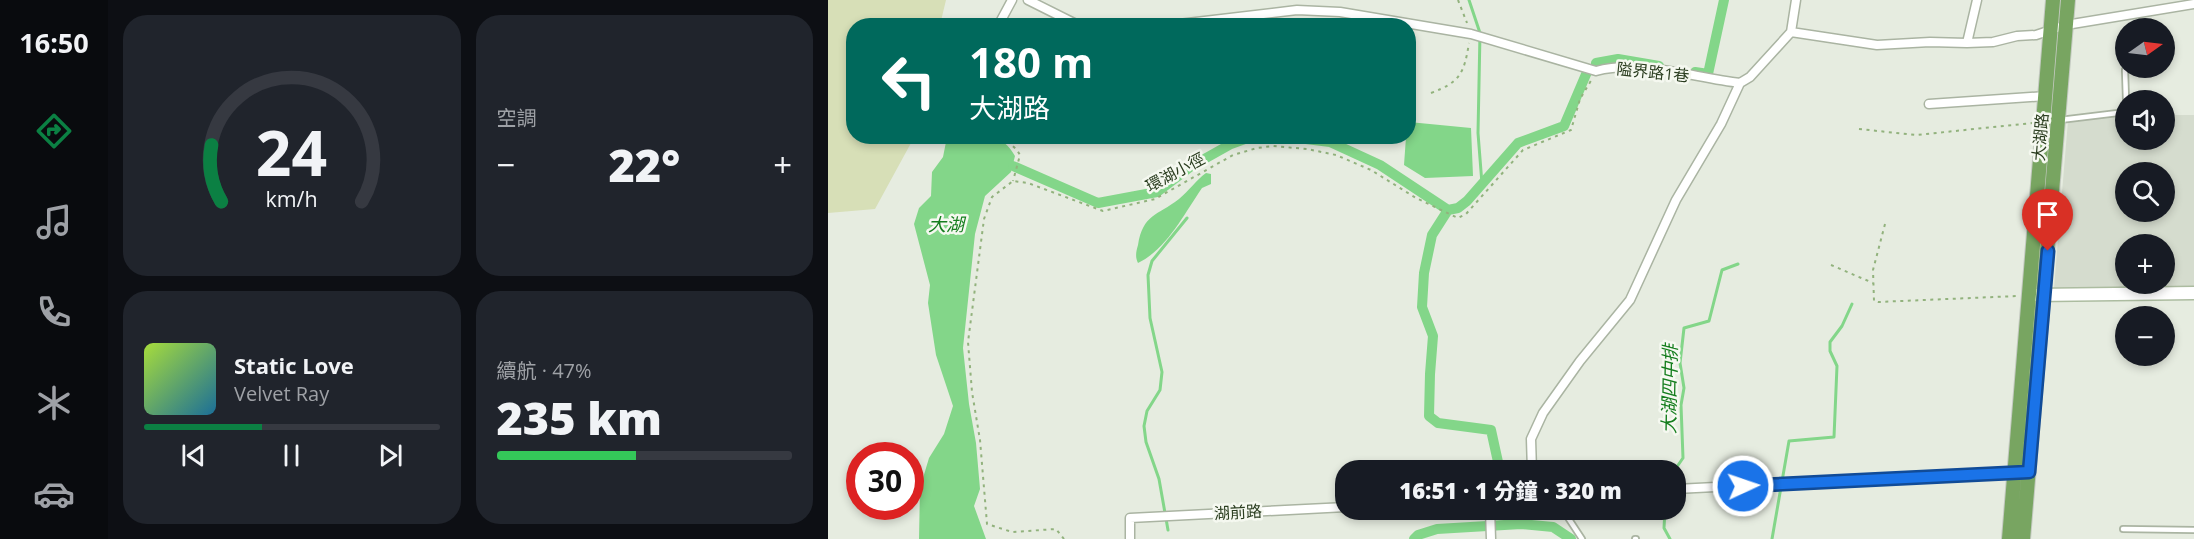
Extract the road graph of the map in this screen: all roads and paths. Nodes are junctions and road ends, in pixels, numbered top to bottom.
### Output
1 (1012, 0) edge
2 (1029, 0) edge
3 (1458, 0) edge
4 (1796, 0) edge
5 (1977, 0) edge
6 (2053, 0) edge
7 (2068, 0) edge
8 (2194, 4) edge
9 (1002, 18) edge
10 (1064, 18) edge
11 (1230, 18) edge
12 (1376, 18) edge
13 (1416, 25) edge
14 (2058, 28) junction
15 (1791, 32) junction
16 (1471, 34) junction
17 (1966, 43) junction
18 (1596, 71) junction
19 (1740, 83) junction
20 (1431, 93) dead end
21 (2046, 96) junction
22 (1929, 104) dead end
23 (2115, 113) edge
24 (2051, 121) junction
25 (1859, 129) dead end
26 (1011, 144) edge
27 (1013, 181) junction
28 (1885, 224) dead end
29 (1831, 265) dead end
30 (1872, 283) junction
31 (2194, 293) edge
32 (2030, 295) junction
33 (2044, 295) junction
34 (1532, 460) edge
35 (2022, 472) junction
36 (1686, 489) edge
37 (1335, 508) edge
38 (1490, 520) edge
39 (1570, 520) edge
40 (2123, 529) dead end
41 (2194, 530) edge
42 (1064, 539) edge
43 (1130, 539) edge
44 (1491, 539) edge
45 (1582, 539) edge
46 (2009, 539) edge
47 (2023, 539) edge

1 - 9 street
2 - 10 street
3 - 16 path
4 - 15 street
5 - 17 street
6 - 14 main road
7 - 14 main road
8 - 14 street
11 - 12 street, 隘界路1巷
13 - 16 street, 隘界路1巷
14 - 17 street
14 - 21 main road, 大湖路
14 - 24 main road, 大湖路
15 - 17 street
15 - 19 street
16 - 18 street, 隘界路1巷
16 - 20 path
18 - 19 street, 隘界路1巷
18 - 27 path, 環湖小徑
19 - 34 street
21 - 22 street
21 - 24 main road, 大湖路
23 - 24 lane
24 - 25 path
24 - 32 main road, 大湖路
24 - 33 main road, 大湖路
26 - 27 path
27 - 42 path
28 - 30 path
29 - 30 path
30 - 32 path
31 - 33 street
32 - 33 street
32 - 35 main road, 大湖路
33 - 35 main road, 大湖路
35 - 36 street
35 - 46 main road, 大湖路
35 - 47 main road, 大湖路
37 - 43 street, 湖前路
38 - 44 street
39 - 45 lane
40 - 41 lane

